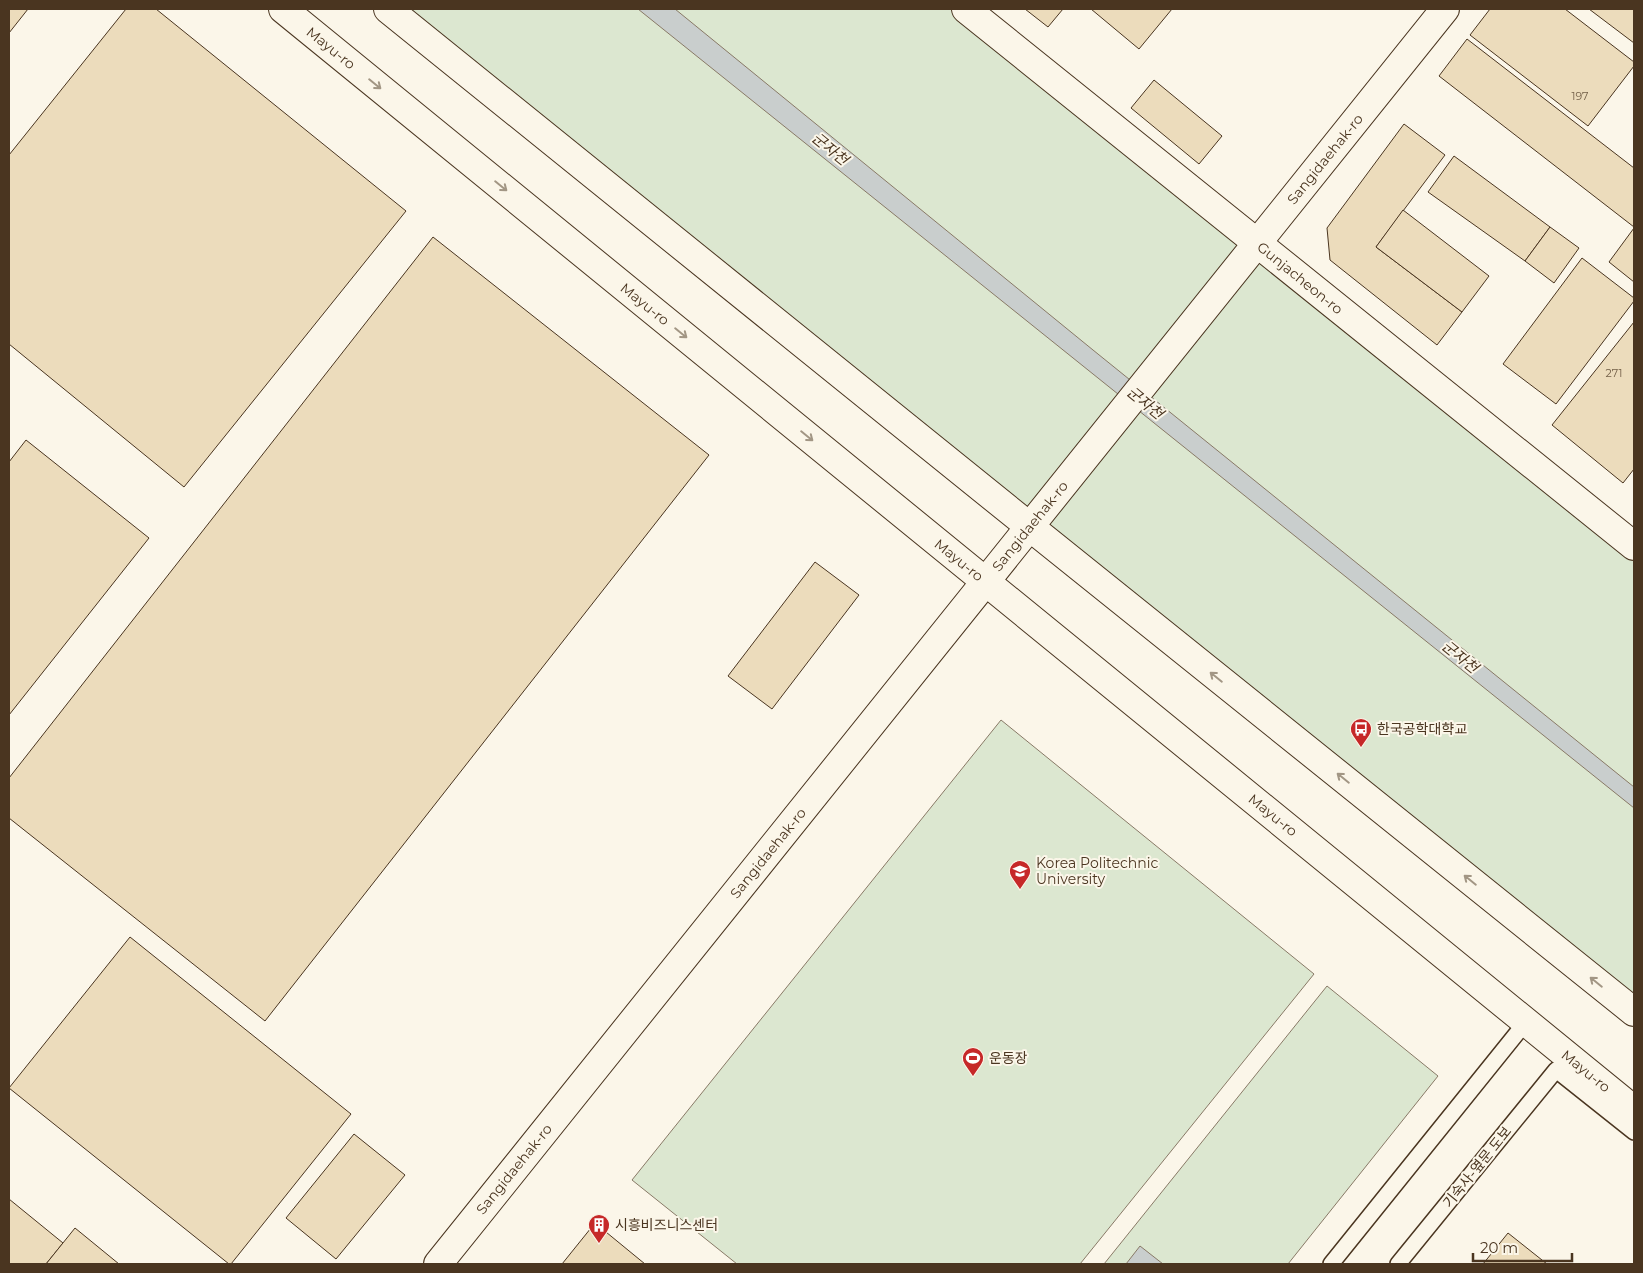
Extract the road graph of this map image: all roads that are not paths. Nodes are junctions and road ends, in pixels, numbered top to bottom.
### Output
1 (283, 9) edge
2 (388, 9) edge
3 (966, 9) edge
4 (1445, 9) edge
5 (1257, 243) junction
6 (1030, 527) junction
7 (1634, 546) edge
8 (986, 582) junction
9 (1634, 1012) edge
10 (1526, 1022) junction
11 (1634, 1110) edge
12 (1634, 1132) edge
13 (438, 1264) edge
14 (1331, 1264) edge
15 (1398, 1264) edge

1 -> 8 street, Mayu-ro
2 - 6 street
3 - 5 street, Gunjacheon-ro
4 - 5 street, Sangidaehak-ro
5 - 6 street, Sangidaehak-ro
5 - 7 street, Gunjacheon-ro
6 - 8 street, Sangidaehak-ro
9 -> 6 street
8 - 10 street, Mayu-ro
8 - 13 street, Sangidaehak-ro
10 - 11 street, Mayu-ro
10 - 14 lane
12 - 15 lane, 기숙사-옆문 도보

